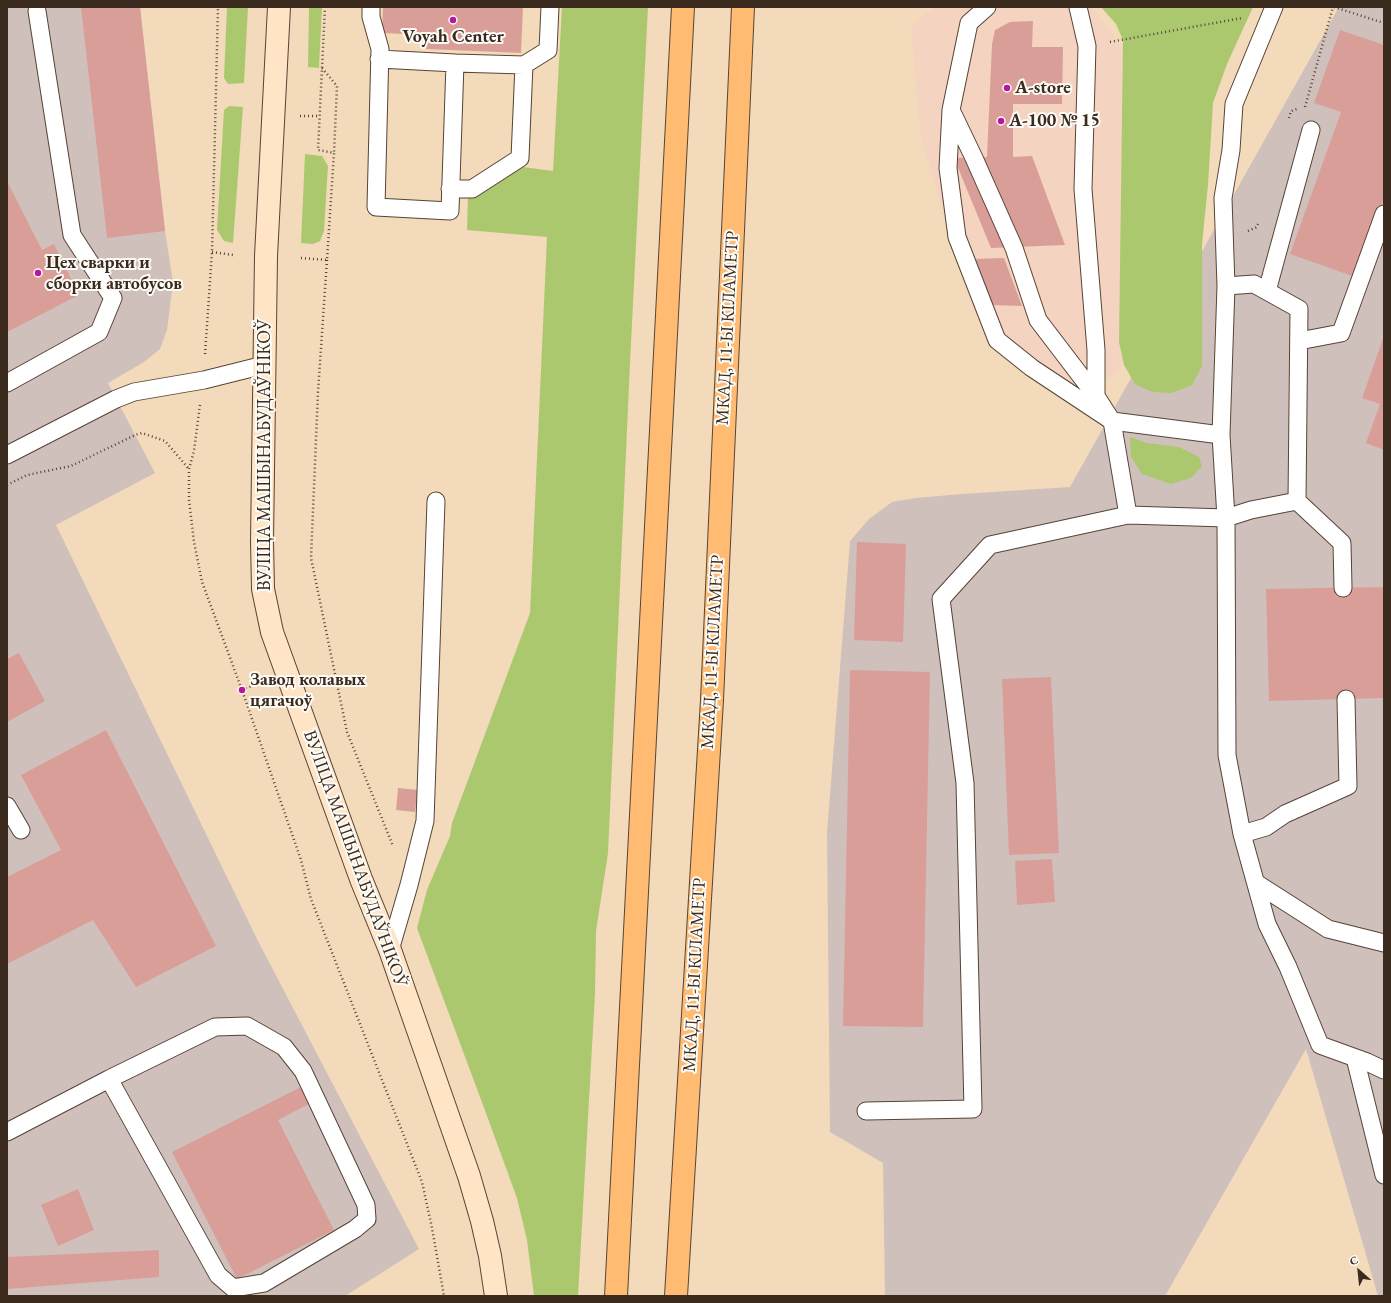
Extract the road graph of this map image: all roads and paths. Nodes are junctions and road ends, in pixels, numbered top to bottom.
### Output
1 (218, 7) edge
2 (279, 7) edge
3 (325, 7) edge
4 (371, 7) edge
5 (550, 7) edge
6 (683, 7) edge
7 (743, 7) edge
8 (987, 7) edge
9 (1078, 7) edge
10 (1334, 7) edge
11 (1272, 10) edge
12 (37, 11) dead end
13 (1384, 23) edge
14 (1087, 46) junction
15 (380, 59) junction
16 (455, 63) junction
17 (524, 65) junction
18 (322, 67) junction
19 (951, 110) junction
20 (1311, 130) dead end
21 (334, 153) junction
22 (450, 189) junction
23 (1384, 214) edge
24 (212, 252) junction
25 (233, 255) dead end
26 (301, 258) dead end
27 (327, 260) junction
28 (1226, 286) junction
29 (1267, 291) junction
30 (1299, 341) junction
31 (264, 364) junction
32 (204, 380) junction
33 (7, 383) edge
34 (1096, 396) junction
35 (1112, 421) junction
36 (1221, 435) junction
37 (7, 455) edge
38 (189, 470) junction
39 (7, 485) edge
40 (436, 501) dead end
41 (1297, 501) junction
42 (1128, 515) junction
43 (1226, 518) junction
44 (1343, 588) dead end
45 (1346, 699) dead end
46 (7, 806) edge
47 (21, 830) dead end
48 (1242, 834) junction
49 (1256, 884) junction
50 (409, 885) junction
51 (1384, 942) edge
52 (390, 950) junction
53 (1355, 1058) junction
54 (1384, 1070) edge
55 (109, 1079) junction
56 (866, 1111) dead end
57 (7, 1132) edge
58 (1384, 1175) edge
59 (444, 1296) edge
60 (496, 1296) edge
61 (616, 1296) edge
62 (676, 1296) edge

1 - 24 path
2 - 31 main road, ВУЛІЦА МАШЫНАБУДАЎНІКОЎ
3 - 18 path
4 - 15 lane
5 - 17 lane
6 - 61 highway
7 - 62 highway, МКАД, 11-Ы КІЛАМЕТР
8 - 19 lane
9 - 14 lane
10 - 13 path
11 - 14 path
11 - 28 lane
12 - 33 lane
14 - 34 lane
15 - 16 lane
15 - 22 lane
16 - 17 lane
16 - 22 lane
17 - 22 lane
18 - 21 path
18 - 21 path
19 - 34 lane
19 - 35 lane
20 - 29 lane
21 - 27 path
23 - 30 lane
24 - 25 path
24 - 32 path
26 - 27 path
27 - 50 path
28 - 29 lane
28 - 36 lane
29 - 30 lane
30 - 41 lane
31 - 32 lane
31 - 52 main road, ВУЛІЦА МАШЫНАБУДАЎНІКОЎ
32 - 37 lane
32 - 38 path
34 - 35 lane
35 - 36 lane
35 - 42 lane
36 - 43 lane
38 - 39 path
38 - 59 path
40 - 50 lane
41 - 43 lane
41 - 44 lane
42 - 43 lane
42 - 56 lane
43 - 48 lane
45 - 48 lane
46 - 47 lane
48 - 49 lane
49 - 51 lane
49 - 53 lane
50 - 52 lane
52 - 60 main road, ВУЛІЦА МАШЫНАБУДАЎНІКОЎ
53 - 54 lane
53 - 58 lane
55 - 55 lane
55 - 57 lane

